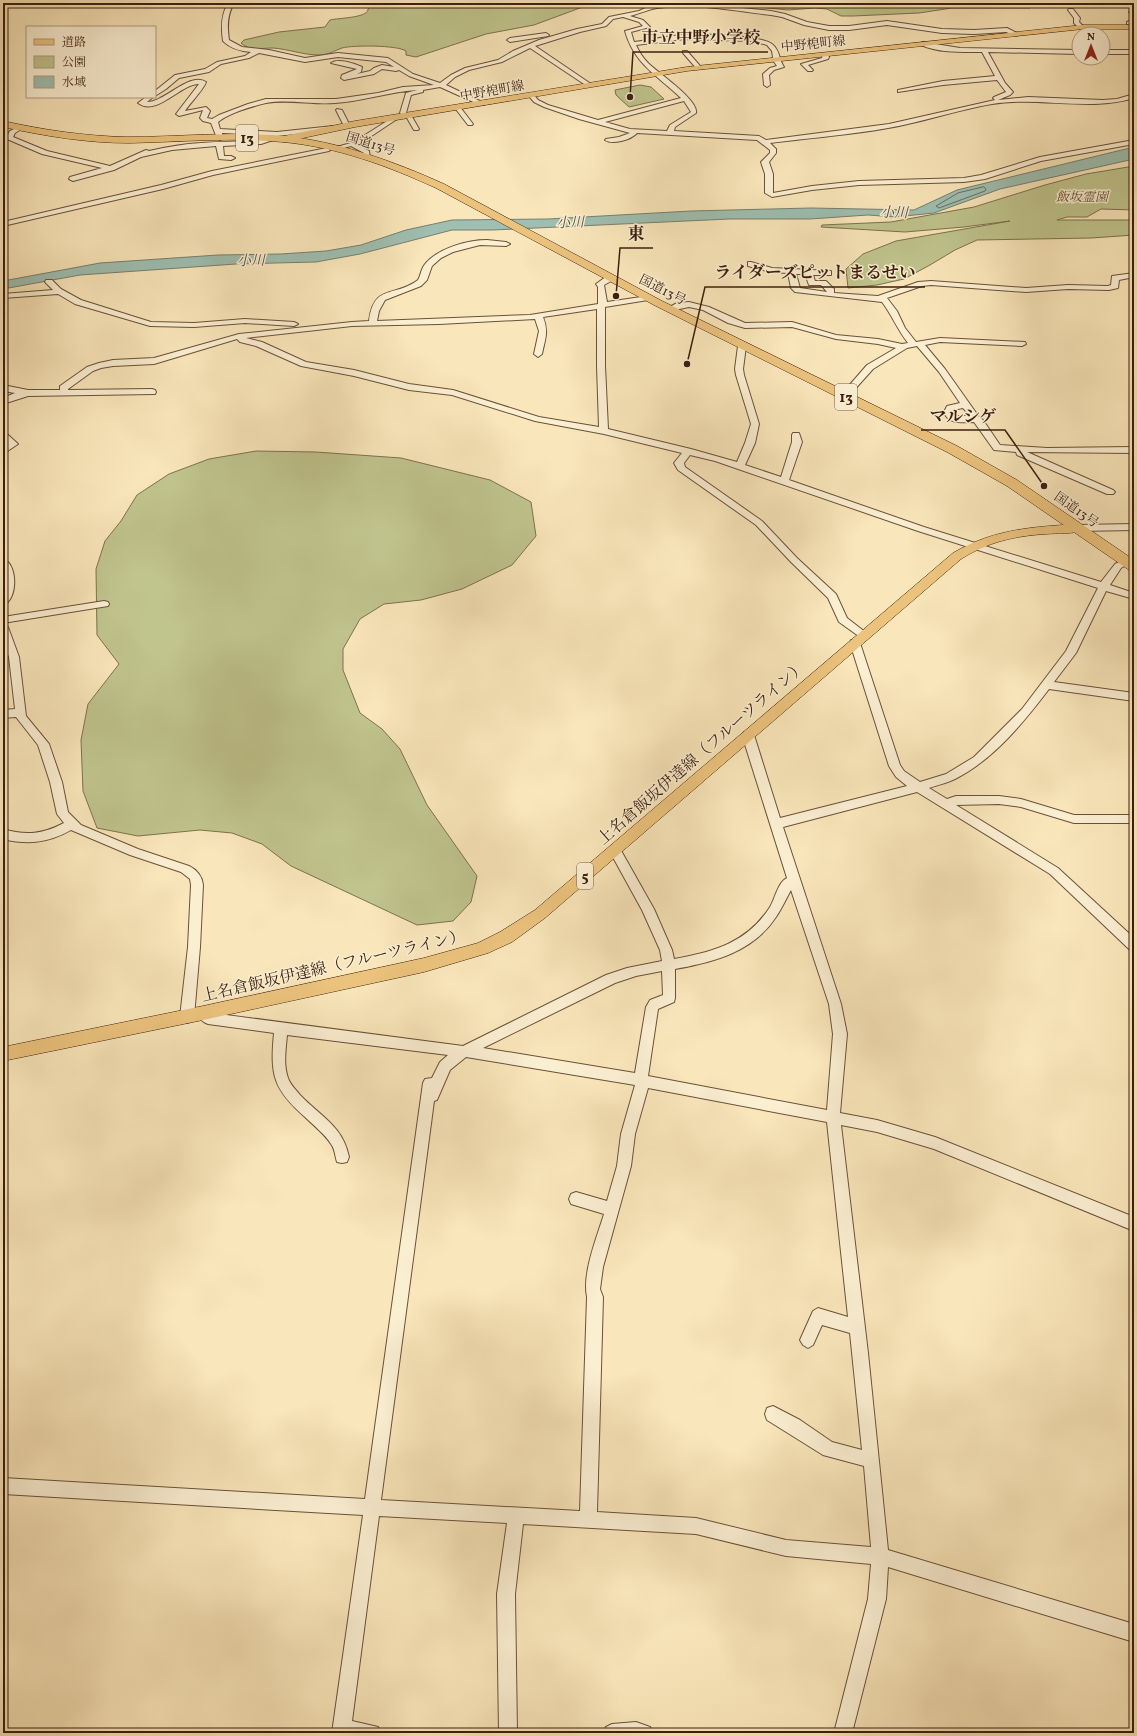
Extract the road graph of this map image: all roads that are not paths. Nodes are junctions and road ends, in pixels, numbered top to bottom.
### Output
1 (231, 3) edge
2 (1071, 12) dead end
3 (623, 16) junction
4 (1132, 24) edge
5 (1080, 26) edge
6 (1098, 26) edge
7 (1071, 28) edge
8 (1016, 34) junction
9 (564, 35) junction
10 (510, 40) dead end
11 (632, 44) junction
12 (923, 44) junction
13 (531, 46) junction
14 (258, 51) junction
15 (685, 52) dead end
16 (985, 52) junction
17 (1071, 52) edge
18 (1111, 52) edge
19 (1134, 52) edge
20 (825, 54) junction
21 (776, 59) junction
22 (313, 60) junction
23 (699, 68) junction
24 (400, 69) junction
25 (810, 70) dead end
26 (656, 74) junction
27 (999, 78) junction
28 (441, 85) junction
29 (589, 85) junction
30 (767, 85) dead end
31 (426, 89) junction
32 (900, 91) dead end
33 (156, 93) edge
34 (531, 95) junction
35 (1134, 96) edge
36 (148, 98) edge
37 (685, 99) junction
38 (482, 104) junction
39 (992, 105) junction
40 (458, 108) junction
41 (341, 111) dead end
42 (407, 116) junction
43 (397, 117) junction
44 (214, 122) junction
45 (599, 122) junction
46 (3, 124) edge
47 (470, 124) dead end
48 (348, 125) junction
49 (334, 128) junction
50 (17, 129) junction
51 (416, 129) dead end
52 (3, 130) edge
53 (634, 131) junction
54 (670, 133) junction
55 (219, 137) junction
56 (165, 139) junction
57 (284, 139) junction
58 (608, 140) dead end
59 (765, 142) junction
60 (1134, 142) edge
61 (351, 144) junction
62 (340, 147) dead end
63 (327, 150) dead end
64 (140, 155) junction
65 (368, 157) junction
66 (231, 158) dead end
67 (111, 168) junction
68 (73, 179) dead end
69 (3, 224) edge
70 (506, 244) dead end
71 (751, 264) dead end
72 (792, 272) junction
73 (809, 273) junction
74 (828, 273) dead end
75 (1134, 274) edge
76 (610, 278) junction
77 (50, 282) dead end
78 (59, 292) junction
79 (830, 294) junction
80 (3, 296) edge
81 (648, 298) junction
82 (880, 298) junction
83 (602, 305) junction
84 (670, 309) junction
85 (538, 316) junction
86 (373, 323) junction
87 (331, 326) junction
88 (239, 336) junction
89 (916, 343) junction
90 (1022, 344) dead end
91 (742, 346) junction
92 (902, 347) junction
93 (538, 354) dead end
94 (3, 388) edge
95 (152, 392) dead end
96 (28, 393) junction
97 (65, 393) junction
98 (844, 396) junction
99 (3, 401) edge
100 (965, 405) junction
101 (976, 419) junction
102 (604, 431) junction
103 (3, 435) edge
104 (796, 435) dead end
105 (1011, 449) junction
106 (1134, 450) edge
107 (3, 451) edge
108 (688, 451) junction
109 (740, 466) junction
110 (784, 481) junction
111 (1110, 492) dead end
112 (1134, 527) edge
113 (1078, 528) junction
114 (974, 545) junction
115 (3, 562) edge
116 (1130, 565) edge
117 (1103, 587) junction
118 (1134, 596) edge
119 (3, 602) edge
120 (104, 604) dead end
121 (3, 620) edge
122 (3, 627) edge
123 (860, 639) junction
124 (1046, 685) junction
125 (1134, 697) edge
126 (20, 713) junction
127 (3, 714) edge
128 (748, 735) junction
129 (919, 787) junction
130 (946, 804) junction
131 (1134, 820) edge
132 (72, 824) junction
133 (776, 824) junction
134 (3, 834) edge
135 (615, 850) junction
136 (794, 881) junction
137 (1134, 946) edge
138 (668, 964) junction
139 (203, 1014) junction
140 (187, 1017) junction
141 (281, 1028) junction
142 (466, 1052) junction
143 (3, 1054) edge
144 (642, 1081) junction
145 (430, 1083) dead end
146 (428, 1102) junction
147 (833, 1117) junction
148 (342, 1157) dead end
149 (576, 1200) dead end
150 (611, 1209) junction
151 (1134, 1224) edge
152 (857, 1327) junction
153 (808, 1340) dead end
154 (773, 1414) dead end
155 (870, 1460) junction
156 (3, 1486) edge
157 (371, 1507) junction
158 (516, 1515) junction
159 (588, 1520) junction
160 (880, 1556) junction
161 (1134, 1633) edge
162 (341, 1731) edge
163 (372, 1733) edge
164 (508, 1733) edge
165 (612, 1733) edge
166 (644, 1733) edge
167 (844, 1733) edge

1 - 14 street
2 - 5 street
3 - 8 street
3 - 9 street
3 - 11 street
4 - 6 main road, 中野梍町線
7 - 8 main road, 中野梍町線
8 - 12 main road, 中野梍町線
9 - 10 street
9 - 13 street
11 - 21 street
11 - 26 street
12 - 16 street
12 - 20 main road, 中野梍町線
13 - 28 street
13 - 29 street
14 - 22 street
14 - 33 street
15 - 23 street
16 - 17 street
16 - 27 street
18 - 19 street
20 - 21 main road, 中野梍町線
20 - 25 street
21 - 23 main road, 中野梍町線
21 - 30 street
22 - 24 street
22 - 24 street
23 - 26 main road, 中野梍町線
24 - 28 street
26 - 29 main road, 中野梍町線
26 - 37 street
27 - 32 street
27 - 39 street
28 - 31 street
28 - 38 street
29 - 34 main road, 中野梍町線
31 - 42 street
31 - 44 street
34 - 38 main road, 中野梍町線
34 - 45 street
35 - 39 street
36 - 44 street
37 - 45 street
37 - 54 street
38 - 40 main road, 中野梍町線
39 - 59 street
40 - 42 main road, 中野梍町線
40 - 47 street
41 - 48 street
42 - 43 main road, 中野梍町線
42 - 51 street
43 - 48 main road, 中野梍町線
43 - 61 street
44 - 55 street
45 - 53 street
46 - 50 highway, 国道13号 / 13
48 - 49 main road, 中野梍町線
49 - 55 street
49 - 57 main road, 中野梍町線
50 - 52 street
50 - 56 highway, 国道13号 / 13
50 - 67 street
53 - 54 street
53 - 58 street
54 - 59 street
55 - 56 highway, 国道13号 / 13
55 - 57 highway, 国道13号 / 13
55 - 64 street
55 - 66 street
56 - 64 street
57 - 65 highway, 国道13号 / 13
59 - 60 street
61 - 62 street
61 - 65 street
63 - 69 street
64 - 67 street
65 - 76 highway, 国道13号 / 13
67 - 68 street
70 - 86 street
71 - 72 street
72 - 73 street
72 - 79 street
73 - 74 street
73 - 79 street
75 - 82 street
76 - 81 highway, 国道13号 / 13
76 - 83 street
77 - 78 street
78 - 80 street
78 - 87 street
79 - 82 street
81 - 83 street
81 - 84 highway, 国道13号 / 13
82 - 89 street
83 - 85 street
83 - 102 street
84 - 91 highway, 国道13号 / 13
84 - 92 street
85 - 86 street
85 - 93 street
86 - 87 street
87 - 88 street
88 - 97 street
88 - 102 street
89 - 90 street
89 - 92 street
89 - 100 street
91 - 98 highway, 国道13号 / 13
91 - 109 street
92 - 98 street
94 - 96 street
95 - 97 street
96 - 97 street
96 - 99 street
98 - 113 highway, 国道13号 / 13
100 - 101 street
100 - 101 street
101 - 105 street
102 - 108 street
103 - 107 street
104 - 110 street
105 - 106 street
105 - 111 street
108 - 109 street
108 - 123 street
109 - 110 street
110 - 114 street
112 - 113 street
113 - 114 main road, 上名倉飯坂伊達線（フルーツライン） / 5
113 - 116 highway, 国道13号 / 13
114 - 117 street
114 - 123 main road, 上名倉飯坂伊達線（フルーツライン） / 5
115 - 119 street
116 - 117 street
117 - 118 street
117 - 124 street
120 - 121 street
122 - 126 street
123 - 128 main road, 上名倉飯坂伊達線（フルーツライン） / 5
123 - 129 street
124 - 125 street
124 - 129 street
126 - 127 street
126 - 132 street
128 - 133 street
128 - 135 main road, 上名倉飯坂伊達線（フルーツライン） / 5
129 - 130 street
129 - 133 street
130 - 131 street
130 - 137 street
132 - 134 street
132 - 140 street
133 - 136 street
135 - 138 street
135 - 139 main road, 上名倉飯坂伊達線（フルーツライン） / 5
136 - 138 street
136 - 147 street
138 - 142 street
138 - 144 street
139 - 140 main road, 上名倉飯坂伊達線（フルーツライン） / 5
139 - 141 street
140 - 143 main road, 上名倉飯坂伊達線（フルーツライン） / 5
141 - 142 street
141 - 148 street
142 - 144 street
142 - 146 street
144 - 147 street
144 - 150 street
145 - 146 street
146 - 157 street
147 - 151 street
147 - 152 street
149 - 150 street
150 - 159 street
152 - 153 street
152 - 155 street
154 - 155 street
155 - 160 street
156 - 157 street
157 - 158 street
157 - 162 street
158 - 159 street
158 - 164 street
159 - 160 street
160 - 161 street
160 - 167 street
162 - 163 street
165 - 166 street

